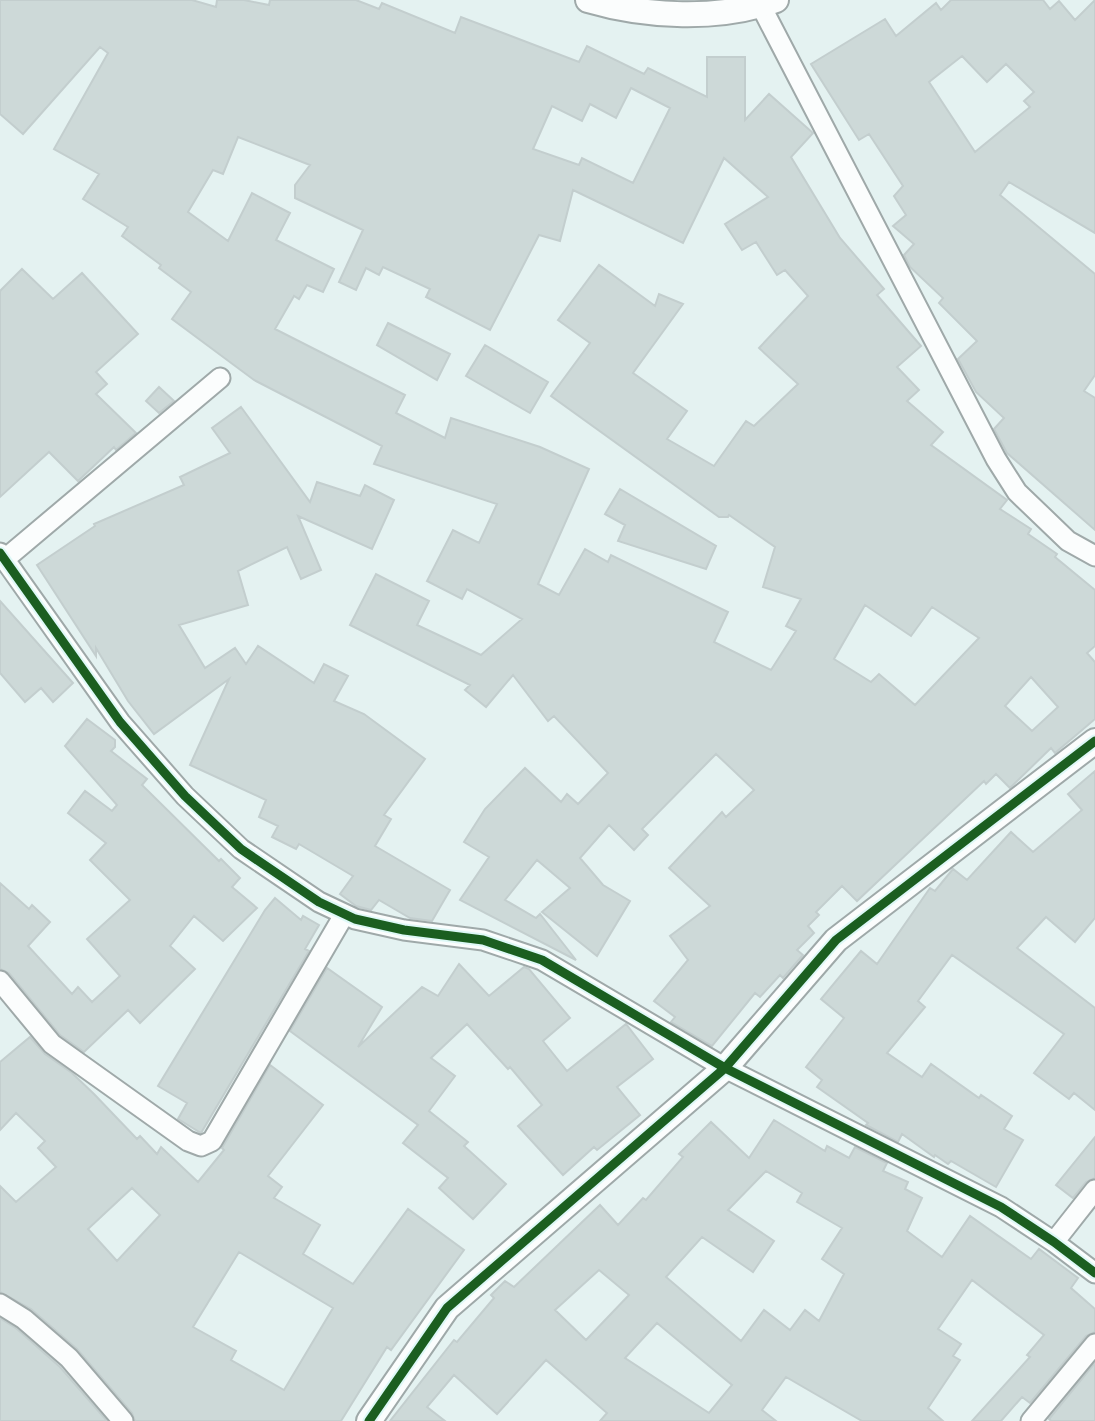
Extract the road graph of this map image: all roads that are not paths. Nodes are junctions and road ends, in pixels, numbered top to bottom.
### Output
1 (588, 0) edge
2 (768, 3) edge
3 (220, 378) dead end
4 (2, 556) edge
5 (1095, 556) edge
6 (1095, 741) edge
7 (344, 915) junction
8 (0, 981) edge
9 (725, 1068) junction
10 (1095, 1190) edge
11 (1054, 1242) junction
12 (1095, 1273) edge
13 (0, 1304) edge
14 (1095, 1344) edge
15 (124, 1421) edge
16 (369, 1421) edge
17 (1031, 1421) edge

1 - 2 street
2 - 5 street
3 - 4 street
4 - 7 street
6 - 9 street
7 - 8 street
7 - 9 street
9 - 11 street
9 - 16 street
10 - 11 street
11 - 12 street
13 - 15 street
14 - 17 street

